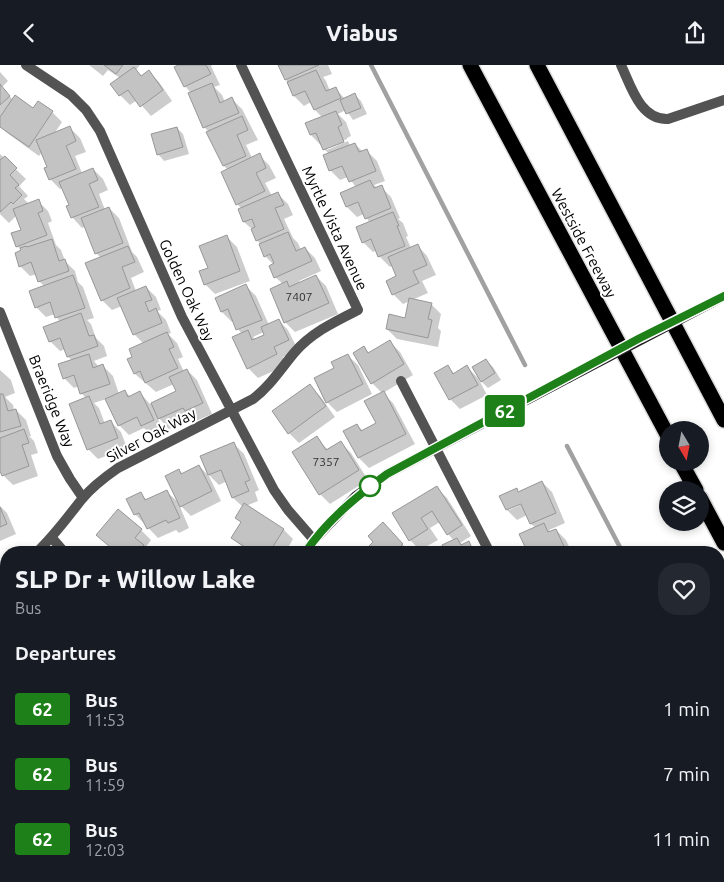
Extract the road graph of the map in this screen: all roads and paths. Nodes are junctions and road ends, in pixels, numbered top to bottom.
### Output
1 (26, 65) edge
2 (241, 65) edge
3 (470, 65) edge
4 (537, 65) edge
5 (621, 65) edge
6 (724, 100) edge
7 (724, 296) edge
8 (0, 312) edge
9 (401, 381) dead end
10 (231, 411) junction
11 (724, 420) edge
12 (659, 421) edge
13 (436, 448) junction
14 (83, 498) junction
15 (709, 515) edge
16 (52, 539) junction
17 (314, 540) junction
18 (724, 543) edge
19 (44, 546) edge
20 (58, 546) edge
21 (310, 546) edge
22 (486, 546) edge

1 - 10 street, Golden Oak Way
2 - 10 street, Myrtle Vista Avenue
3 - 12 highway, Westside Freeway
4 - 11 highway
5 - 6 street
7 - 13 street, bridge
8 - 14 street, Braeridge Way
9 - 13 street
10 - 14 street, Silver Oak Way
10 - 17 street, Golden Oak Way
13 - 17 street
13 - 22 street
14 - 16 street, Silver Oak Way
15 - 18 highway
16 - 19 street, Silver Oak Way
16 - 20 street
17 - 21 street

